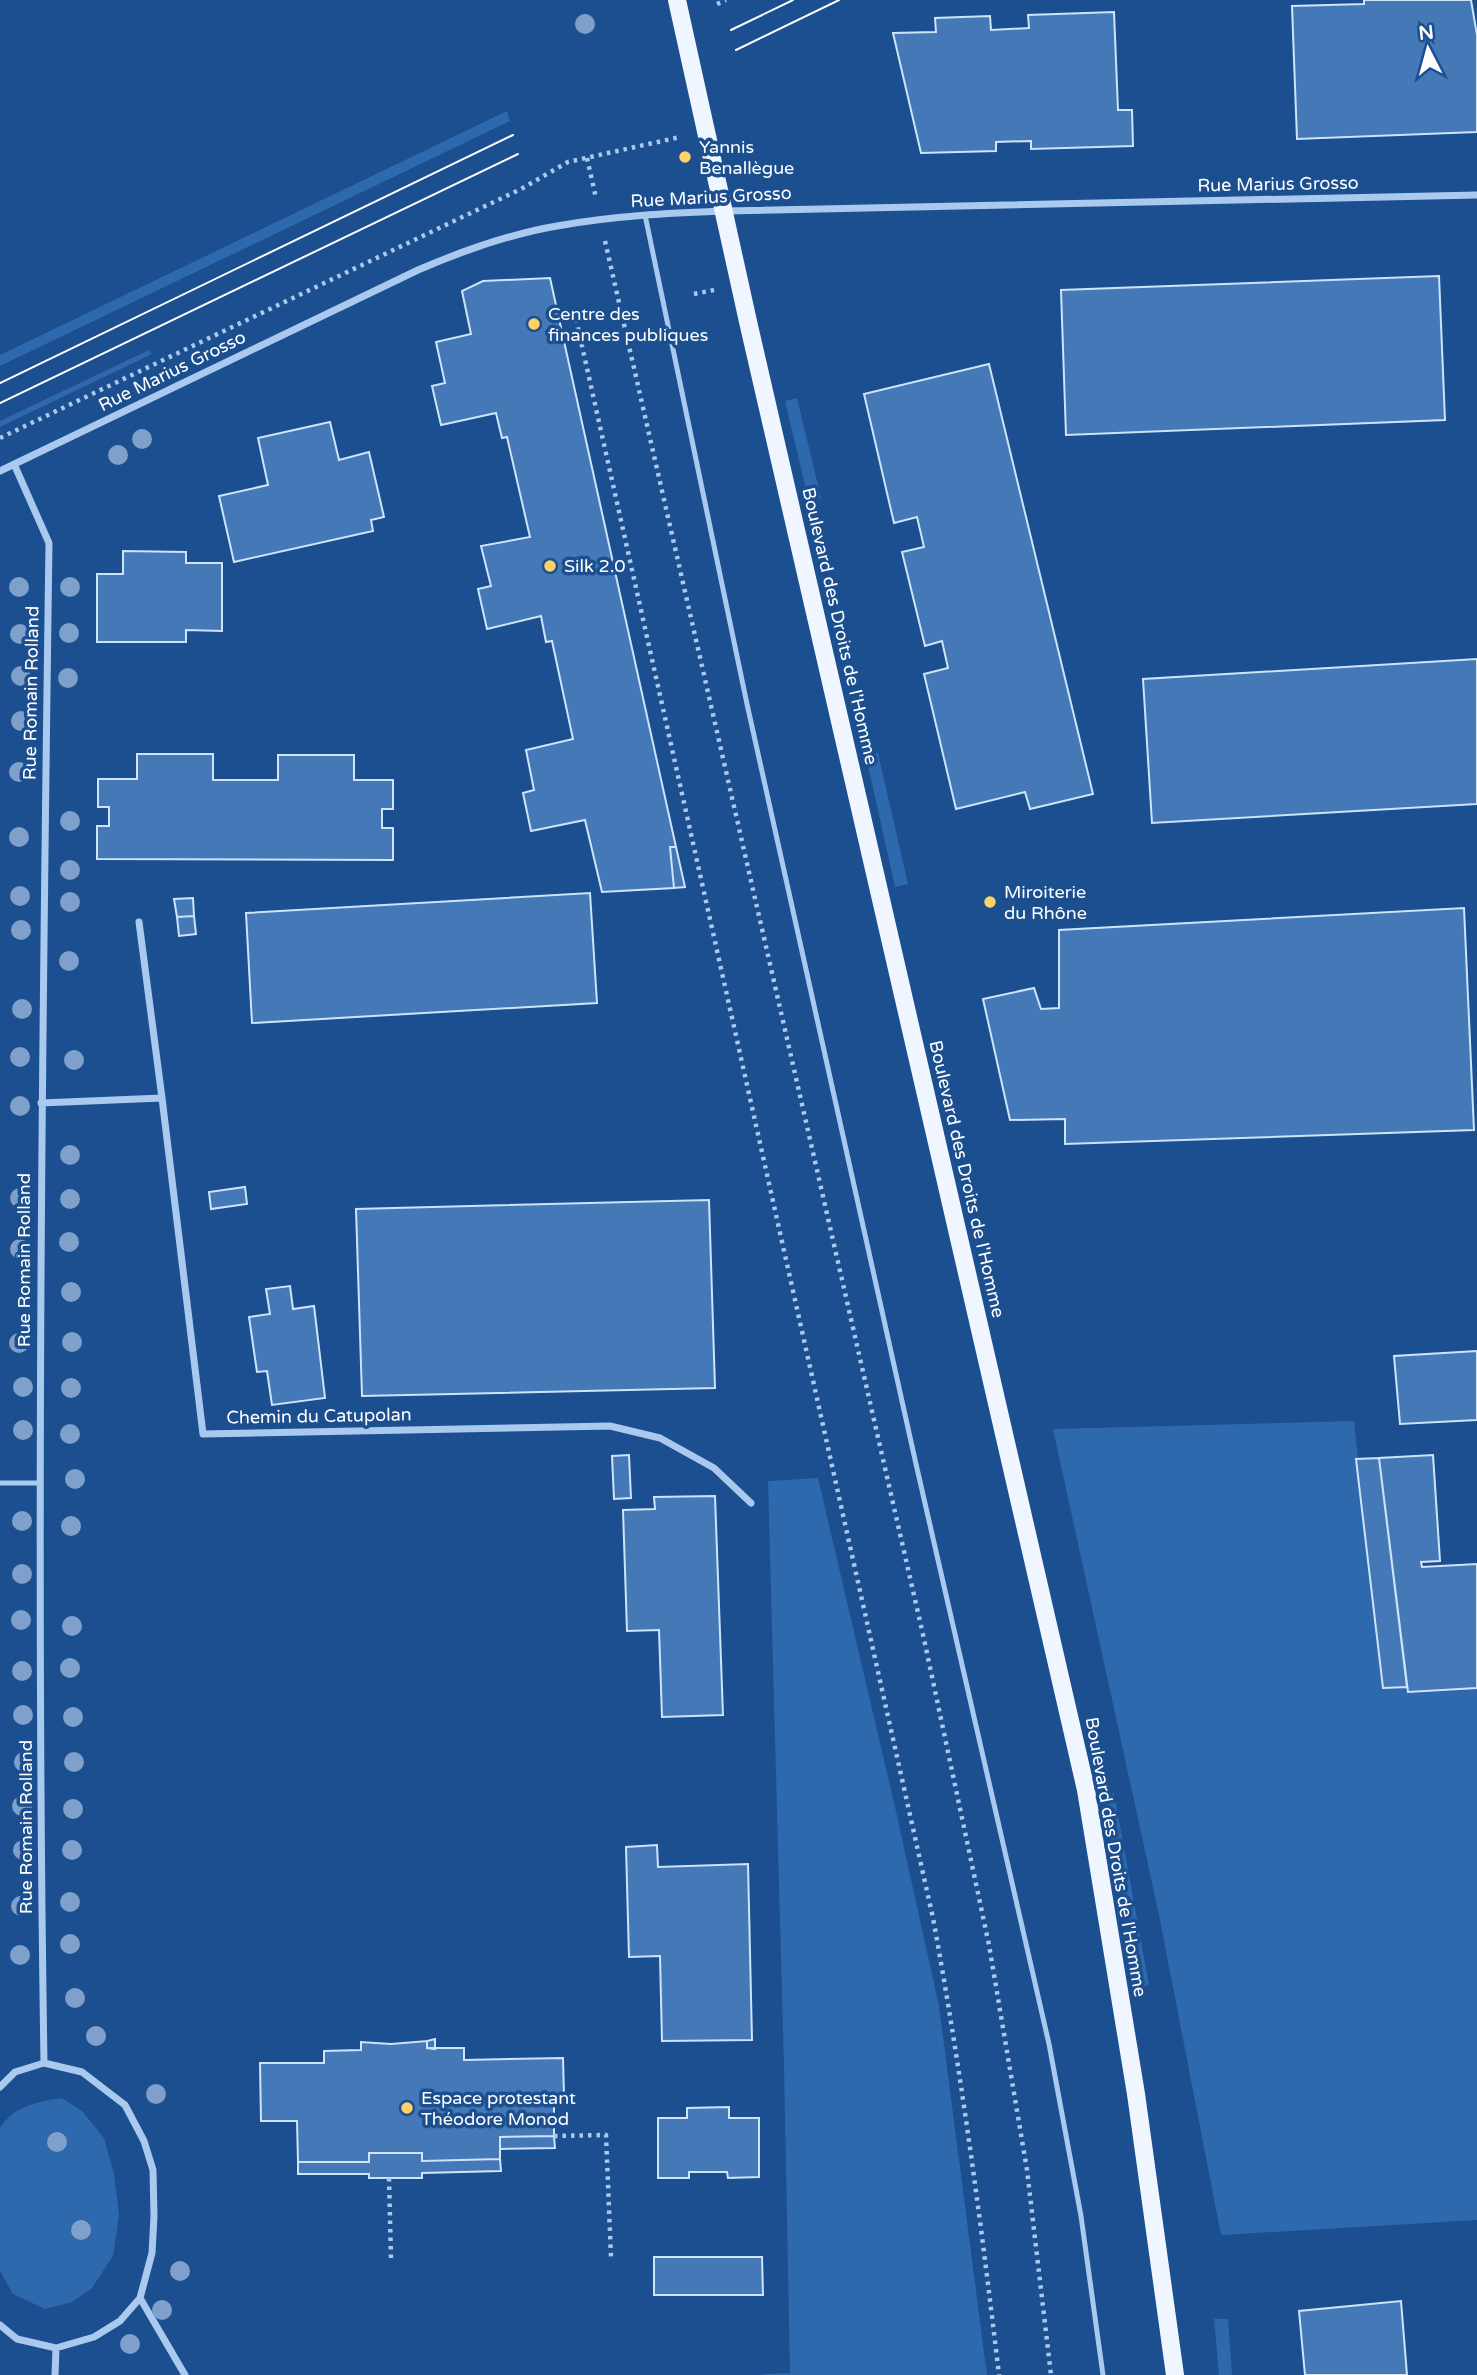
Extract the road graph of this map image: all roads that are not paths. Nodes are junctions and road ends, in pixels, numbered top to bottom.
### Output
1 (677, 0) edge
2 (1477, 195) edge
3 (725, 211) junction
4 (645, 215) junction
5 (14, 464) junction
6 (0, 471) edge
7 (139, 922) dead end
8 (162, 1098) junction
9 (41, 1103) junction
10 (0, 1483) edge
11 (39, 1483) junction
12 (751, 1503) dead end
13 (44, 2063) junction
14 (0, 2087) edge
15 (140, 2298) junction
16 (0, 2325) edge
17 (56, 2348) junction
18 (55, 2375) edge
19 (185, 2375) edge
20 (1103, 2375) edge
21 (1175, 2375) edge

1 - 3 main road, Boulevard des Droits de l'Homme
2 - 3 street, Rue Marius Grosso
3 - 4 street, Rue Marius Grosso
3 - 21 main road, Boulevard des Droits de l'Homme
4 - 5 street, Rue Marius Grosso
4 - 20 lane
5 - 6 street, Rue Marius Grosso
5 - 9 street, Rue Romain Rolland
7 - 8 street, Chemin du Catupolan
8 - 9 street
8 - 12 street, Chemin du Catupolan
9 - 11 street, Rue Romain Rolland
10 - 11 lane
11 - 13 street, Rue Romain Rolland
13 - 14 street
13 - 15 street
15 - 17 street
15 - 19 street
16 - 17 street
17 - 18 street

